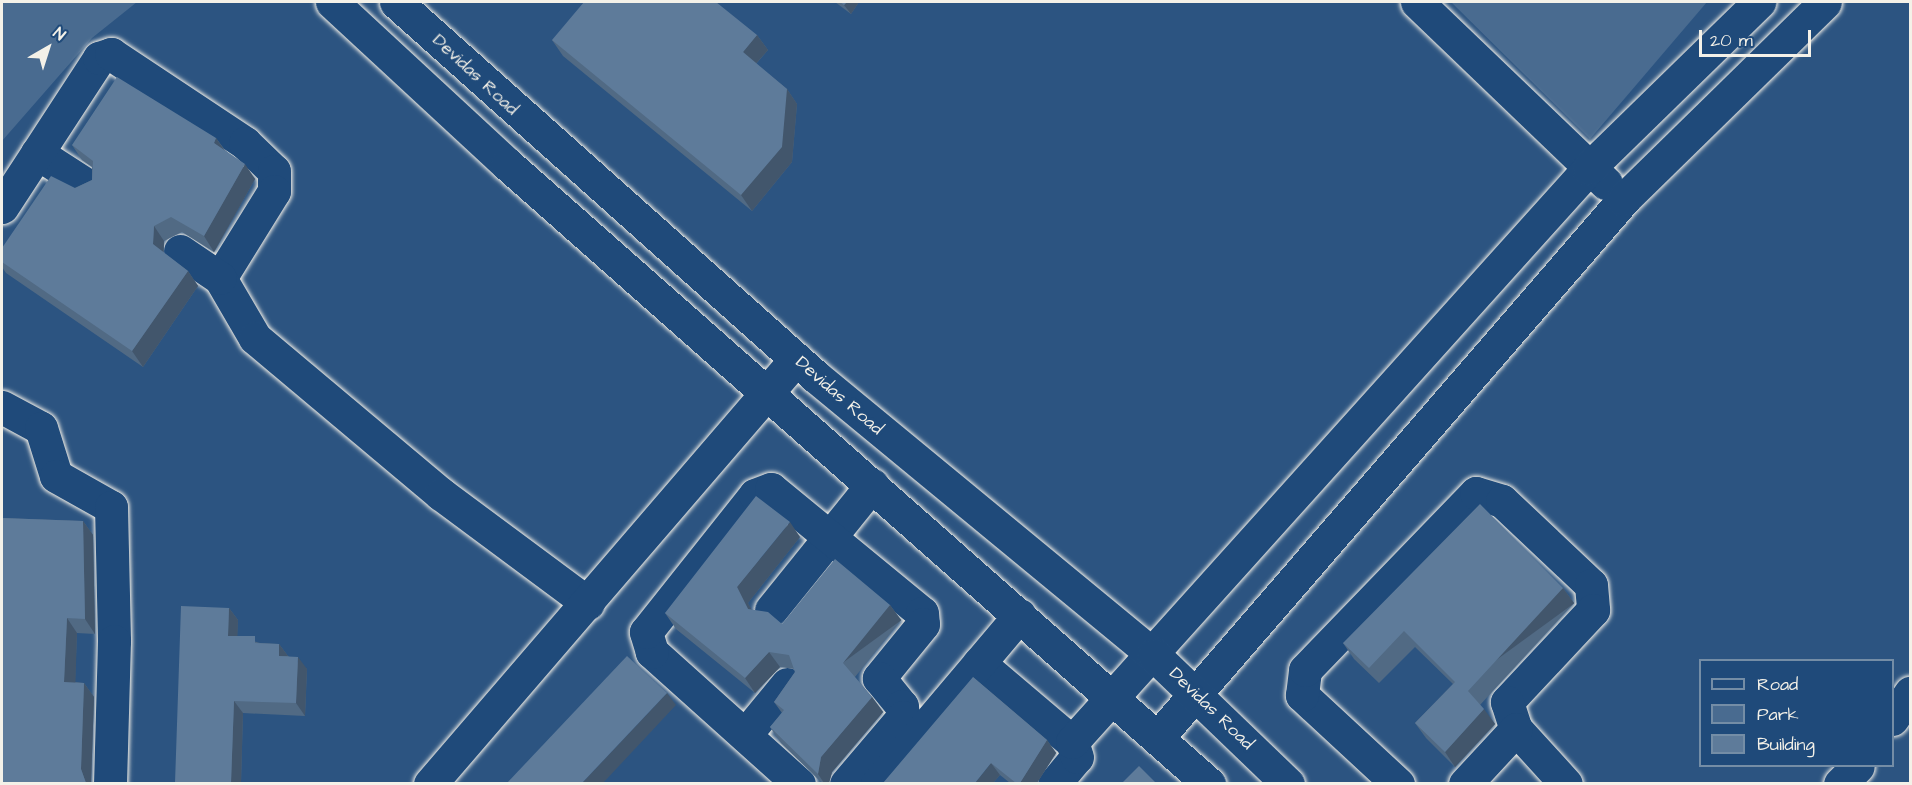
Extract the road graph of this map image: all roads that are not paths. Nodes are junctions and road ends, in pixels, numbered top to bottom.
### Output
1 (332, 2) edge
2 (396, 2) edge
3 (1417, 2) edge
4 (1760, 2) edge
5 (1825, 2) edge
6 (37, 153) junction
7 (1589, 168) junction
8 (87, 185) edge
9 (1624, 199) junction
10 (2, 207) edge
11 (180, 250) edge
12 (220, 278) junction
13 (796, 359) junction
14 (768, 395) junction
15 (2, 407) edge
16 (872, 485) junction
17 (830, 536) junction
18 (588, 603) junction
19 (771, 610) dead end
20 (1020, 615) junction
21 (1154, 655) junction
22 (979, 663) junction
23 (787, 684) edge
24 (1911, 693) edge
25 (1196, 695) junction
26 (1115, 697) junction
27 (1894, 718) edge
28 (1516, 729) junction
29 (745, 735) junction
30 (1158, 737) junction
31 (1072, 742) junction
32 (1856, 767) edge
33 (110, 783) edge
34 (430, 783) edge
35 (799, 783) edge
36 (846, 783) edge
37 (877, 783) edge
38 (1054, 783) edge
39 (1209, 783) edge
40 (1288, 783) edge
41 (1398, 783) edge
42 (1465, 783) edge
43 (1566, 783) edge
44 (1840, 783) edge

1 - 14 street
2 - 13 street, Devidas Road
3 - 7 street
4 - 7 street
5 - 9 street
6 - 8 street
6 - 10 street
6 - 12 street
7 - 9 street
7 - 21 street
9 - 25 street
11 - 12 street
12 - 18 street
13 - 14 street
13 - 21 street, Devidas Road
14 - 16 street
14 - 18 street
15 - 33 street
16 - 17 street
16 - 20 street
17 - 19 street
17 - 29 street
17 - 36 street
18 - 34 street
20 - 22 street
20 - 26 street
21 - 25 street, Devidas Road
21 - 26 street
22 - 31 street
22 - 37 street
23 - 29 street
24 - 27 street
25 - 30 street
25 - 40 street, Devidas Road
26 - 30 street
26 - 31 street
28 - 41 street
28 - 42 street
28 - 43 street
29 - 35 street
30 - 39 street
31 - 38 street
32 - 44 street

